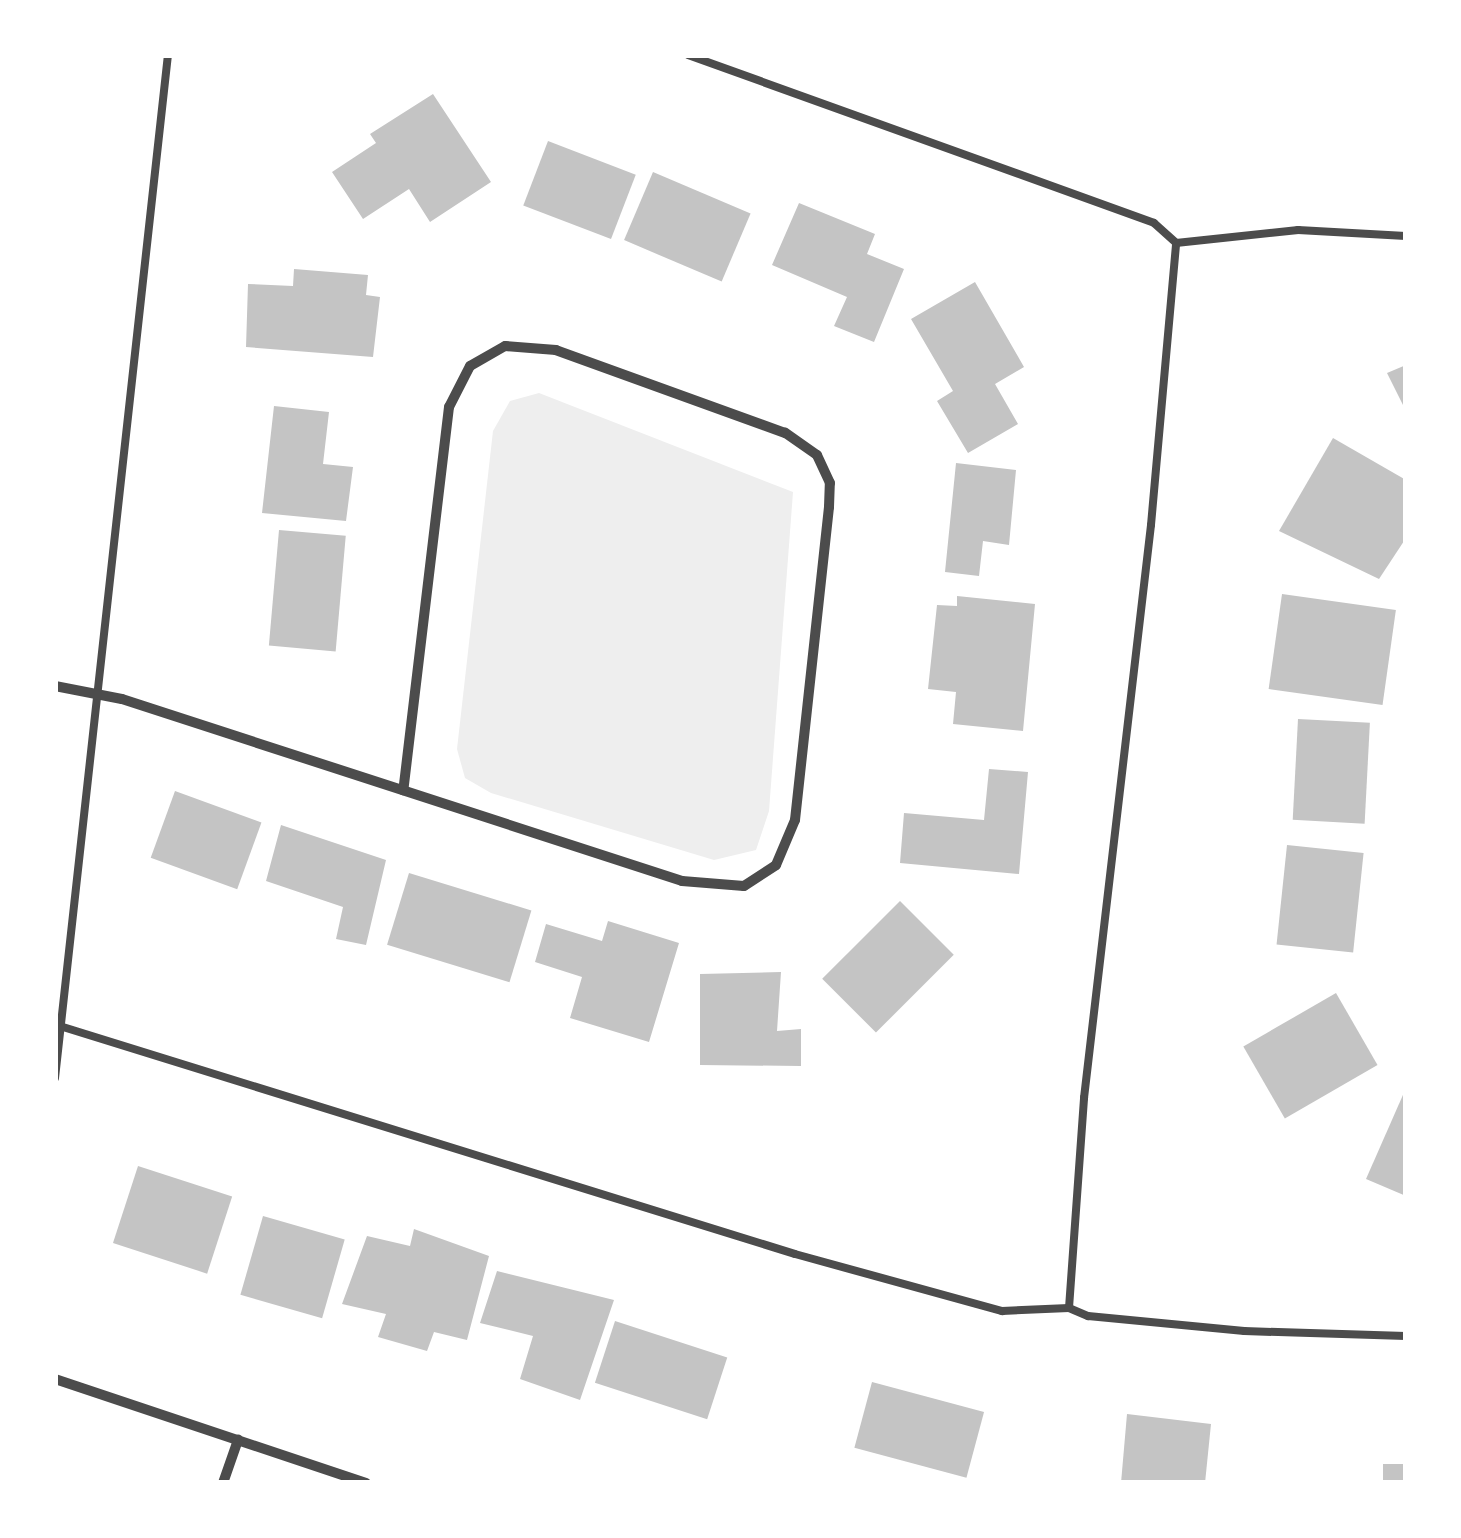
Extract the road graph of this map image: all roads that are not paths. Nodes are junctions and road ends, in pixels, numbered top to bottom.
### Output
1 (168, 55) edge
2 (688, 55) edge
3 (1406, 236) edge
4 (1176, 243) junction
5 (55, 686) edge
6 (95, 693) junction
7 (403, 790) junction
8 (62, 1028) junction
9 (55, 1078) edge
10 (1069, 1308) junction
11 (1406, 1336) edge
12 (55, 1380) edge
13 (238, 1440) junction
14 (222, 1483) edge
15 (366, 1483) edge

1 - 6 lane
2 - 4 lane
3 - 4 lane
4 - 10 lane
5 - 6 street
6 - 7 street
6 - 8 lane
7 - 7 street
8 - 9 lane
8 - 10 lane
10 - 11 lane
12 - 13 street
13 - 14 street
13 - 15 street

